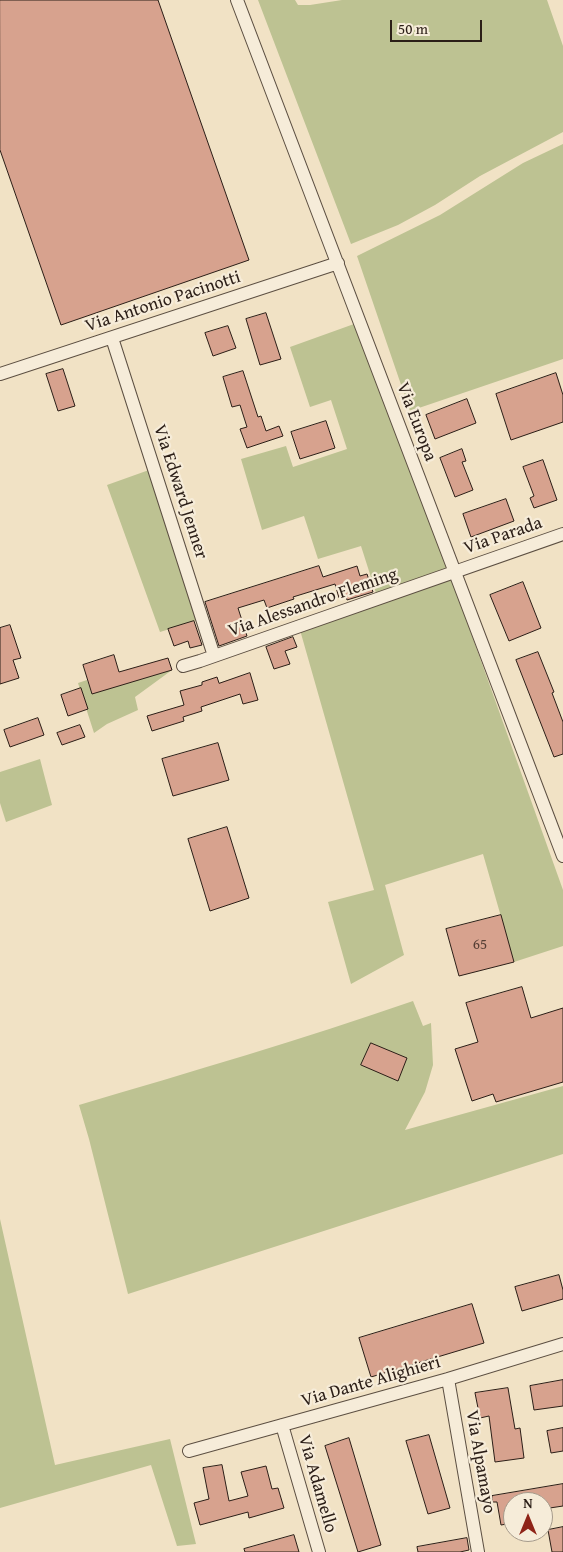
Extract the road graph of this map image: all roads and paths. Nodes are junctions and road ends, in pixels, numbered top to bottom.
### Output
1 (237, 0) edge
2 (338, 263) junction
3 (112, 338) junction
4 (0, 374) edge
5 (563, 534) edge
6 (455, 572) junction
7 (214, 656) junction
8 (184, 666) dead end
9 (563, 856) edge
10 (563, 1344) edge
11 (448, 1379) junction
12 (282, 1425) junction
13 (189, 1451) dead end
14 (319, 1552) edge
15 (478, 1552) edge

1 - 2 street, Via Europa
2 - 3 street, Via Antonio Pacinotti
2 - 6 street, Via Europa
3 - 4 street, Via Antonio Pacinotti
3 - 7 street, Via Edward Jenner
5 - 6 street, Via Parada
6 - 7 street, Via Alessandro Fleming
6 - 9 street, Via Europa
7 - 8 street, Via Alessandro Fleming
10 - 11 street, Via Dante Alighieri
11 - 12 street, Via Dante Alighieri
11 - 15 street, Via Alpamayo
12 - 13 street, Via Dante Alighieri
12 - 14 street, Via Adamello

